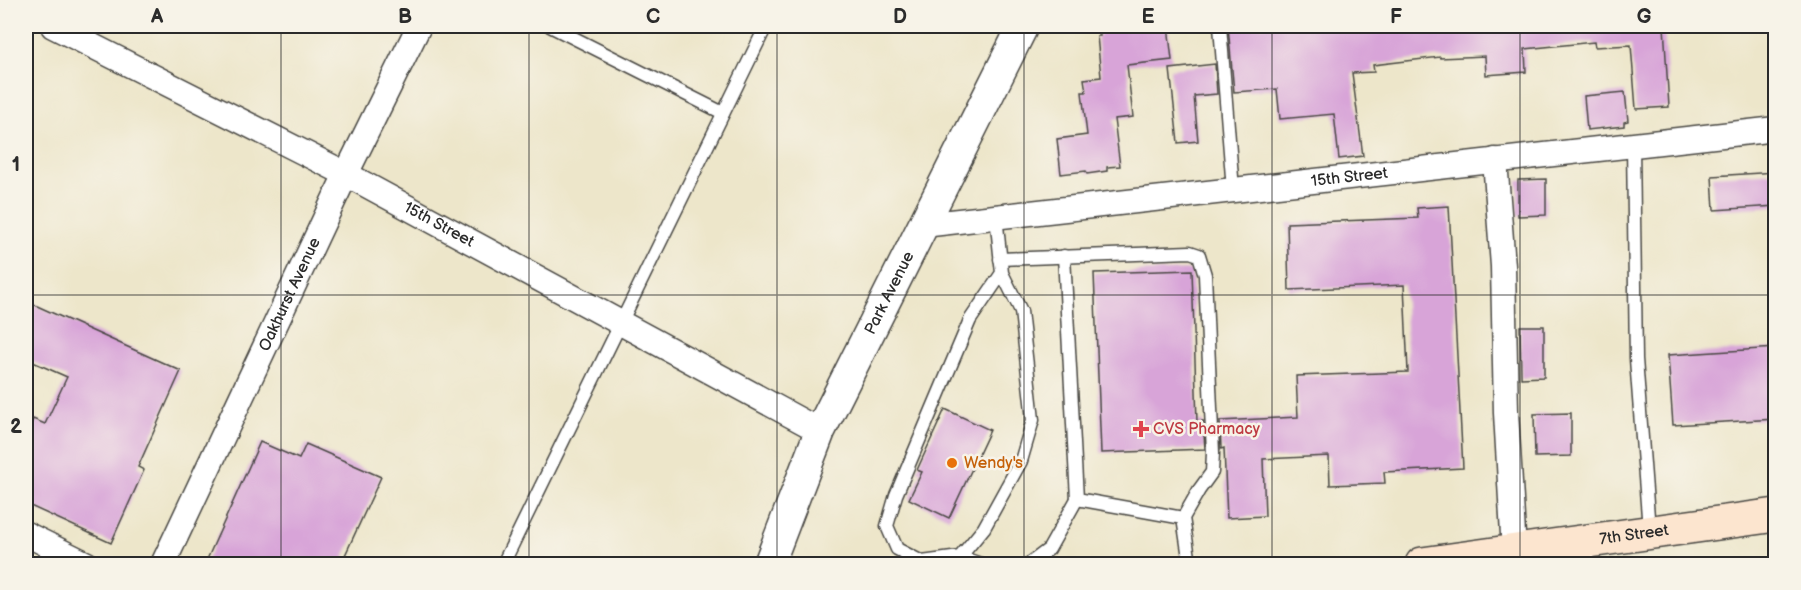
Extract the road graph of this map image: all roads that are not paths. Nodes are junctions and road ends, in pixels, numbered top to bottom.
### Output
1 (53, 26) edge
2 (419, 26) edge
3 (550, 26) edge
4 (766, 26) edge
5 (1023, 26) edge
6 (1220, 26) edge
7 (723, 113) junction
8 (1776, 129) edge
9 (1633, 145) junction
10 (1495, 160) junction
11 (346, 174) junction
12 (1233, 190) junction
13 (996, 216) junction
14 (923, 225) junction
15 (1064, 256) junction
16 (1000, 259) junction
17 (1002, 273) junction
18 (620, 322) junction
19 (820, 431) junction
20 (1077, 499) junction
21 (1776, 515) edge
22 (1183, 518) junction
23 (1649, 532) junction
24 (26, 534) edge
25 (1514, 552) junction
26 (1581, 554) edge
27 (960, 557) junction
28 (87, 564) edge
29 (163, 564) edge
30 (502, 564) edge
31 (768, 564) edge
32 (981, 564) edge
33 (1029, 564) edge
34 (1190, 564) edge
35 (1422, 564) edge

1 - 11 street, 15th Street
2 - 11 street, Oakhurst Avenue
3 - 7 lane
4 - 7 lane
5 - 14 street, Park Avenue
6 - 12 lane
7 - 18 lane
8 - 9 street, 15th Street
9 - 10 street, 15th Street
9 - 23 lane
10 - 12 street, 15th Street
10 - 25 street
11 - 18 street, 15th Street
11 - 29 street, Oakhurst Avenue
12 - 13 street, 15th Street
13 - 14 street, 15th Street
13 - 16 lane
14 - 19 street, Park Avenue
15 - 16 lane
15 - 20 lane
15 - 22 lane
16 - 17 lane
17 - 27 lane
17 - 27 lane
18 - 19 street, 15th Street
18 - 30 lane
19 - 31 street, Park Avenue
20 - 22 lane
20 - 33 lane
21 - 23 main road, 7th Street
22 - 34 lane
23 - 26 main road, 7th Street
24 - 28 street
25 - 26 main road, 7th Street
25 - 35 main road, 7th Street
27 - 32 lane

